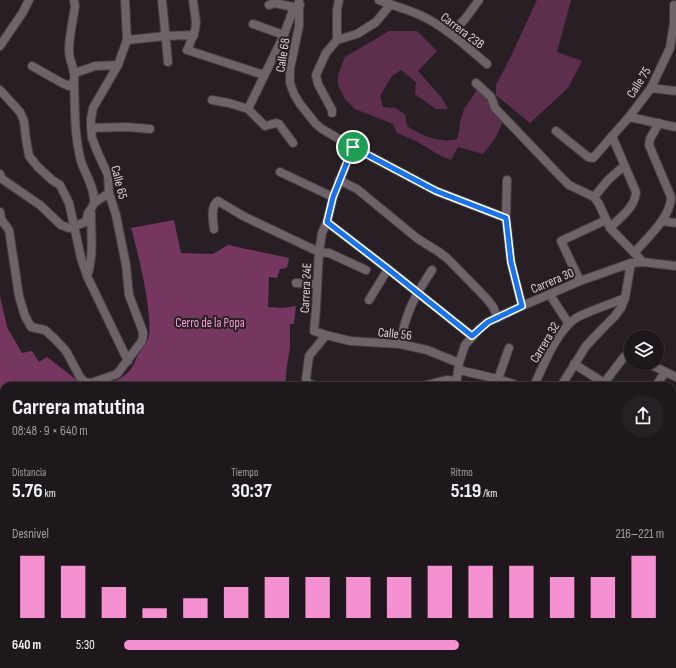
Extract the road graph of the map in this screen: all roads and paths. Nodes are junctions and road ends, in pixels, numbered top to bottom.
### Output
1 (29, 0) edge
2 (74, 0) edge
3 (125, 0) edge
4 (162, 0) edge
5 (193, 0) edge
6 (339, 0) edge
7 (379, 0) edge
8 (479, 0) edge
9 (272, 2) edge
10 (298, 4) edge
11 (390, 5) junction
12 (674, 5) dead end
13 (254, 24) dead end
14 (451, 34) junction
15 (194, 35) junction
16 (284, 35) junction
17 (166, 36) junction
18 (127, 40) junction
19 (338, 40) junction
20 (0, 46) edge
21 (168, 62) dead end
22 (487, 64) dead end
23 (118, 65) junction
24 (32, 66) dead end
25 (264, 75) junction
26 (75, 77) junction
27 (476, 83) dead end
28 (651, 88) junction
29 (0, 90) edge
30 (676, 91) edge
31 (212, 100) dead end
32 (248, 109) junction
33 (332, 113) dead end
34 (629, 117) junction
35 (658, 123) junction
36 (676, 127) edge
37 (91, 128) junction
38 (150, 129) dead end
39 (556, 131) dead end
40 (612, 136) junction
41 (292, 143) dead end
42 (353, 147) junction
43 (624, 166) junction
44 (280, 172) dead end
45 (1, 179) edge
46 (340, 180) junction
47 (507, 180) dead end
48 (110, 193) junction
49 (333, 197) junction
50 (594, 197) junction
51 (92, 206) junction
52 (0, 212) edge
53 (506, 218) junction
54 (662, 221) junction
55 (327, 222) junction
56 (676, 223) edge
57 (608, 224) junction
58 (74, 226) junction
59 (214, 229) dead end
60 (319, 252) junction
61 (635, 252) junction
62 (643, 262) junction
63 (631, 263) junction
64 (676, 266) edge
65 (388, 269) junction
66 (366, 270) dead end
67 (432, 270) dead end
68 (87, 276) junction
69 (580, 281) junction
70 (296, 283) dead end
71 (317, 284) junction
72 (417, 292) junction
73 (550, 295) junction
74 (625, 298) junction
75 (369, 300) dead end
76 (522, 306) junction
77 (498, 318) junction
78 (569, 324) junction
79 (326, 335) junction
80 (472, 336) junction
81 (400, 344) junction
82 (509, 348) dead end
83 (624, 357) edge
84 (128, 361) junction
85 (574, 364) junction
86 (459, 366) junction
87 (661, 370) edge
88 (665, 372) junction
89 (676, 377) edge
90 (498, 379) junction
91 (85, 382) edge
92 (95, 382) edge
93 (307, 382) edge
94 (438, 382) edge
95 (452, 382) edge
96 (457, 382) edge
97 (507, 382) edge
98 (536, 382) edge
99 (563, 382) edge
100 (601, 382) edge
101 (608, 382) edge
102 (659, 382) edge

1 - 20 street
2 - 26 street
3 - 18 street
4 - 17 street
5 - 15 street
6 - 19 street
7 - 11 street, Carrera 23B
8 - 14 street
9 - 10 street
10 - 16 street, Calle 68
10 - 42 street, Calle 68
11 - 14 street, Carrera 23B
11 - 19 street
12 - 28 street, Calle 75
13 - 16 street
14 - 22 street, Carrera 23B
15 - 17 street
15 - 25 street
16 - 25 street, Calle 68
17 - 18 street
17 - 21 street
18 - 23 street, Calle 65
19 - 33 street
23 - 26 street
23 - 37 street, Calle 65
24 - 26 street
25 - 32 street, Calle 68
26 - 51 street
27 - 50 street
28 - 30 street
28 - 34 street, Calle 75
29 - 58 street
31 - 32 street
32 - 41 street
34 - 35 street
34 - 40 street, Calle 75
35 - 36 street
35 - 54 street
37 - 38 street
37 - 48 street, Calle 65
39 - 40 street, Calle 75
40 - 43 street
42 - 46 street, Carrera 24E
42 - 53 street, Calle 68
43 - 50 street
43 - 57 street
44 - 49 street
45 - 58 street
46 - 49 street, Carrera 24E
46 - 77 street
47 - 53 street
48 - 51 street
48 - 84 street, Calle 65
49 - 55 street, Carrera 24E
50 - 57 street
51 - 58 street
51 - 68 street
52 - 91 street
53 - 76 street
54 - 56 street
54 - 61 street
55 - 60 street, Carrera 24E
55 - 65 street
57 - 61 street
57 - 69 street
58 - 68 street
59 - 60 street
60 - 66 street
60 - 71 street, Carrera 24E
61 - 62 street
62 - 63 street, Carrera 30
62 - 64 street, Carrera 30
63 - 69 street, Carrera 30
63 - 74 street
65 - 72 street
65 - 75 street
67 - 72 street
68 - 84 street
69 - 73 street, Carrera 30
70 - 71 street
71 - 79 street, Carrera 24E
72 - 80 street
72 - 81 street
73 - 76 street, Carrera 30
73 - 78 street
74 - 78 street, Carrera 32
74 - 85 street
76 - 77 street, Carrera 30
77 - 80 street, Carrera 30
78 - 98 street, Carrera 32
79 - 81 street, Calle 56
79 - 93 street
80 - 86 street, Carrera 30
81 - 86 street, Calle 56
82 - 90 street
83 - 101 street
84 - 92 street
85 - 99 street
85 - 100 street
86 - 90 street, Calle 56
86 - 96 street, Carrera 30
87 - 88 street
88 - 89 street
88 - 102 street
90 - 97 street, Calle 56
94 - 95 street

